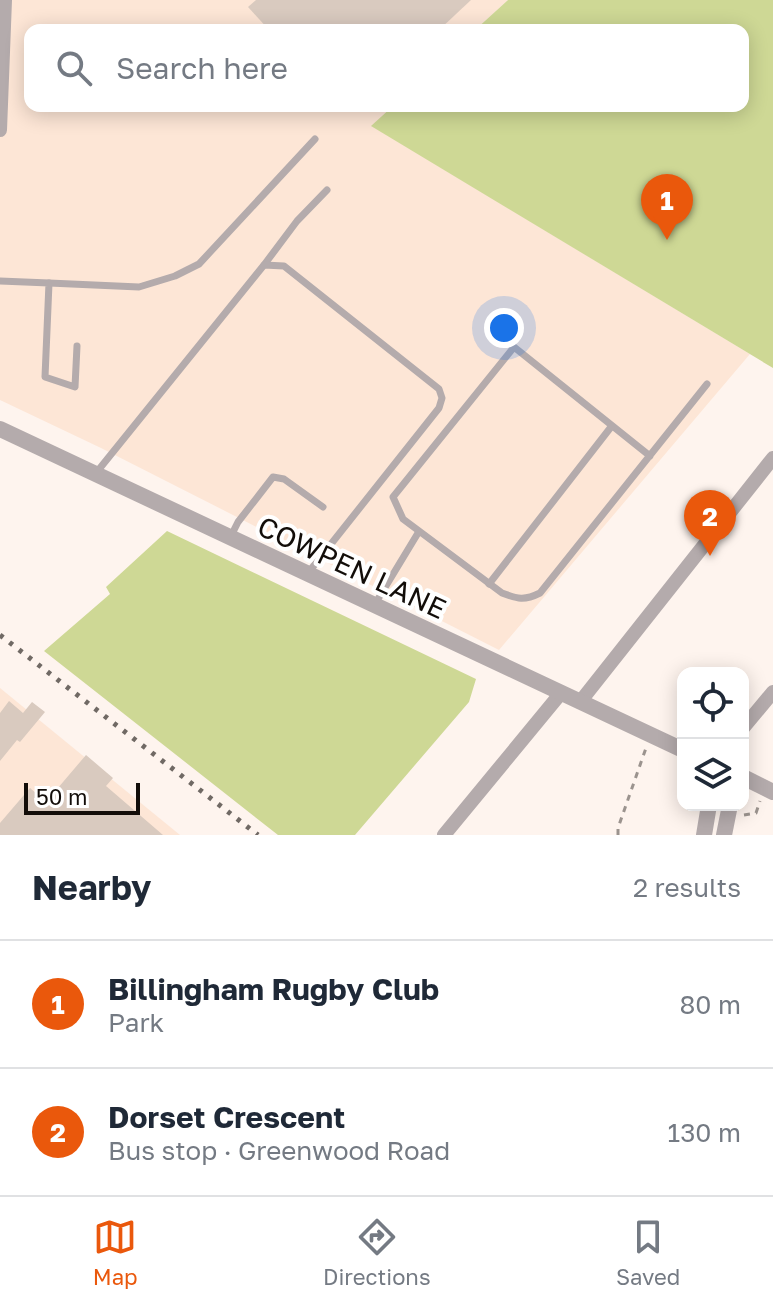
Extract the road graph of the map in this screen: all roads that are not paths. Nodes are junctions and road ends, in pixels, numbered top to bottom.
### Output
1 (5, 0) edge
2 (0, 106) edge
3 (0, 130) edge
4 (315, 139) dead end
5 (327, 190) dead end
6 (264, 265) junction
7 (0, 281) edge
8 (49, 283) junction
9 (77, 346) dead end
10 (707, 384) dead end
11 (611, 427) junction
12 (0, 429) edge
13 (650, 456) junction
14 (773, 458) edge
15 (95, 474) junction
16 (323, 507) dead end
17 (418, 533) junction
18 (230, 538) junction
19 (307, 574) junction
20 (489, 584) junction
21 (374, 606) junction
22 (773, 692) edge
23 (561, 693) junction
24 (580, 702) junction
25 (749, 721) edge
26 (677, 747) edge
27 (749, 780) edge
28 (769, 790) edge
29 (708, 811) edge
30 (728, 811) edge
31 (444, 835) edge
32 (704, 835) edge
33 (724, 835) edge

1 - 2 street
2 - 3 street
4 - 8 lane
5 - 6 lane
6 - 15 lane
6 - 19 lane
7 - 8 lane
8 - 9 lane
10 - 13 lane
11 - 13 lane
11 - 17 lane
11 - 20 lane
12 - 15 street, COWPEN LANE
13 - 20 lane
14 - 24 street
15 - 18 street, COWPEN LANE
16 - 18 lane
17 - 20 lane
17 - 21 lane
18 - 19 street, COWPEN LANE
19 - 21 street, COWPEN LANE
21 - 23 street, COWPEN LANE
22 - 25 street
23 - 24 street, COWPEN LANE
23 - 31 street
24 - 26 street, COWPEN LANE
27 - 28 street
29 - 32 street
30 - 33 street

